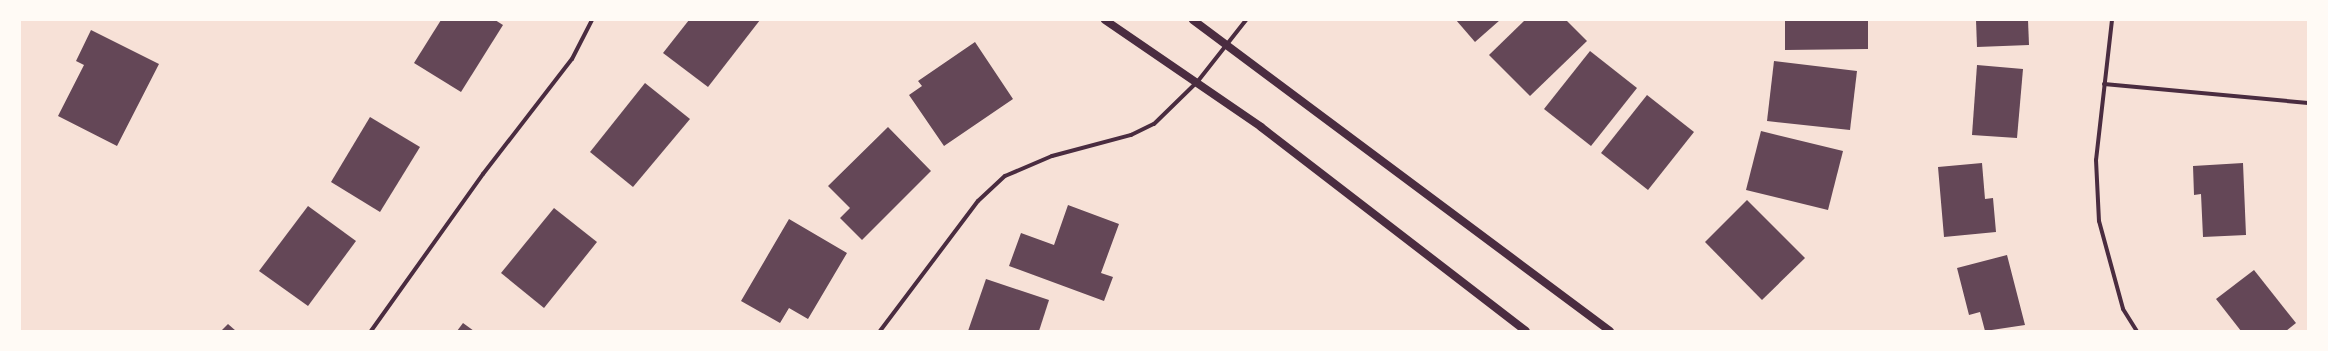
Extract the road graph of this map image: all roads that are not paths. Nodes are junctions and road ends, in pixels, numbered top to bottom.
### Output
1 (592, 20) edge
2 (1105, 20) edge
3 (1193, 20) edge
4 (1246, 20) edge
5 (2112, 20) edge
6 (1227, 45) junction
7 (1198, 81) junction
8 (2104, 84) junction
9 (2308, 103) edge
10 (371, 331) edge
11 (880, 331) edge
12 (1526, 331) edge
13 (1610, 331) edge
14 (2137, 331) edge

1 - 10 street
2 - 7 main road
3 - 6 main road
4 - 6 street
5 - 8 street
6 - 7 street
6 - 13 main road
7 - 11 street
7 - 12 main road
8 - 9 street
8 - 14 street

